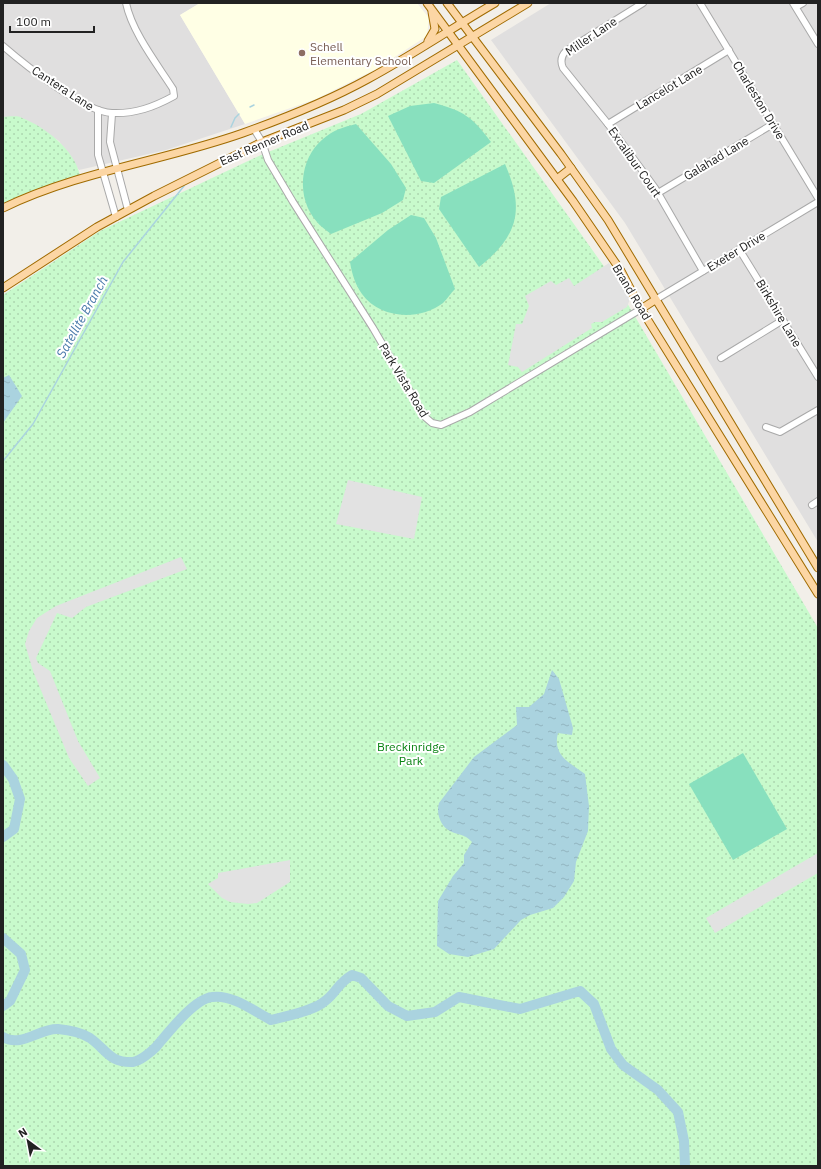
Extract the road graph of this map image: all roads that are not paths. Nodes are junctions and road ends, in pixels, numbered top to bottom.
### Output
1 (126, 3) edge
2 (446, 3) edge
3 (495, 3) edge
4 (528, 3) edge
5 (642, 3) edge
6 (700, 3) edge
7 (803, 3) edge
8 (794, 5) edge
9 (429, 6) edge
10 (461, 23) junction
11 (448, 31) junction
12 (472, 38) junction
13 (818, 44) edge
14 (3, 46) edge
15 (459, 46) junction
16 (423, 47) junction
17 (729, 50) junction
18 (561, 58) joint
19 (98, 110) junction
20 (112, 114) junction
21 (608, 124) junction
22 (773, 124) junction
23 (254, 129) junction
24 (110, 134) junction
25 (97, 135) junction
26 (262, 142) junction
27 (571, 168) junction
28 (116, 170) junction
29 (103, 173) junction
30 (557, 179) junction
31 (658, 193) junction
32 (818, 198) edge
33 (818, 202) edge
34 (3, 208) edge
35 (128, 210) junction
36 (116, 217) junction
37 (740, 249) junction
38 (703, 271) junction
39 (3, 288) edge
40 (655, 300) junction
41 (641, 309) junction
42 (783, 320) junction
43 (721, 358) dead end
44 (818, 377) edge
45 (818, 410) edge
46 (766, 427) dead end
47 (818, 501) edge
48 (812, 505) dead end
49 (818, 568) edge
50 (818, 594) edge

1 - 20 street, Cantera Lane
2 - 10 main road, Brand Road
3 - 10 main road, East Renner Road
4 - 12 main road, East Renner Road
5 - 18 street, Miller Lane
6 - 17 street, Charleston Drive
7 - 8 street
8 - 13 street
9 - 11 main road, Brand Road
9 - 16 main road
10 - 11 main road, East Renner Road
10 - 12 main road, Brand Road
11 - 15 main road, Brand Road
11 - 16 main road, East Renner Road
12 - 15 main road, East Renner Road
12 - 27 main road, Brand Road
14 - 19 street, Cantera Lane
15 - 26 main road, East Renner Road
15 - 30 main road, Brand Road
16 - 23 main road, East Renner Road
17 - 21 street, Lancelot Lane
17 - 22 street, Charleston Drive
18 - 21 street, Excalibur Court
19 - 20 street, Cantera Lane
19 - 25 street
20 - 24 street
21 - 31 street, Excalibur Court
22 - 31 street, Galahad Lane
22 - 32 street, Charleston Drive
23 - 26 street, Park Vista Road
23 - 28 main road, East Renner Road
24 - 25 street
24 - 28 street
25 - 29 street
26 - 35 main road, East Renner Road
26 - 41 street, Park Vista Road
27 - 30 main road
27 - 40 main road, Brand Road
28 - 29 main road, East Renner Road
28 - 35 street
29 - 34 main road, East Renner Road
29 - 36 street
30 - 41 main road, Brand Road
31 - 38 street, Excalibur Court
33 - 37 street, Exeter Drive
35 - 36 main road, East Renner Road
36 - 39 main road, East Renner Road
37 - 38 street, Exeter Drive
37 - 42 street, Birkshire Lane
38 - 40 street, Exeter Drive
40 - 41 main road
40 - 49 main road, Brand Road
41 - 50 main road, Brand Road
42 - 43 street
42 - 44 street, Birkshire Lane
45 - 46 street
47 - 48 street

